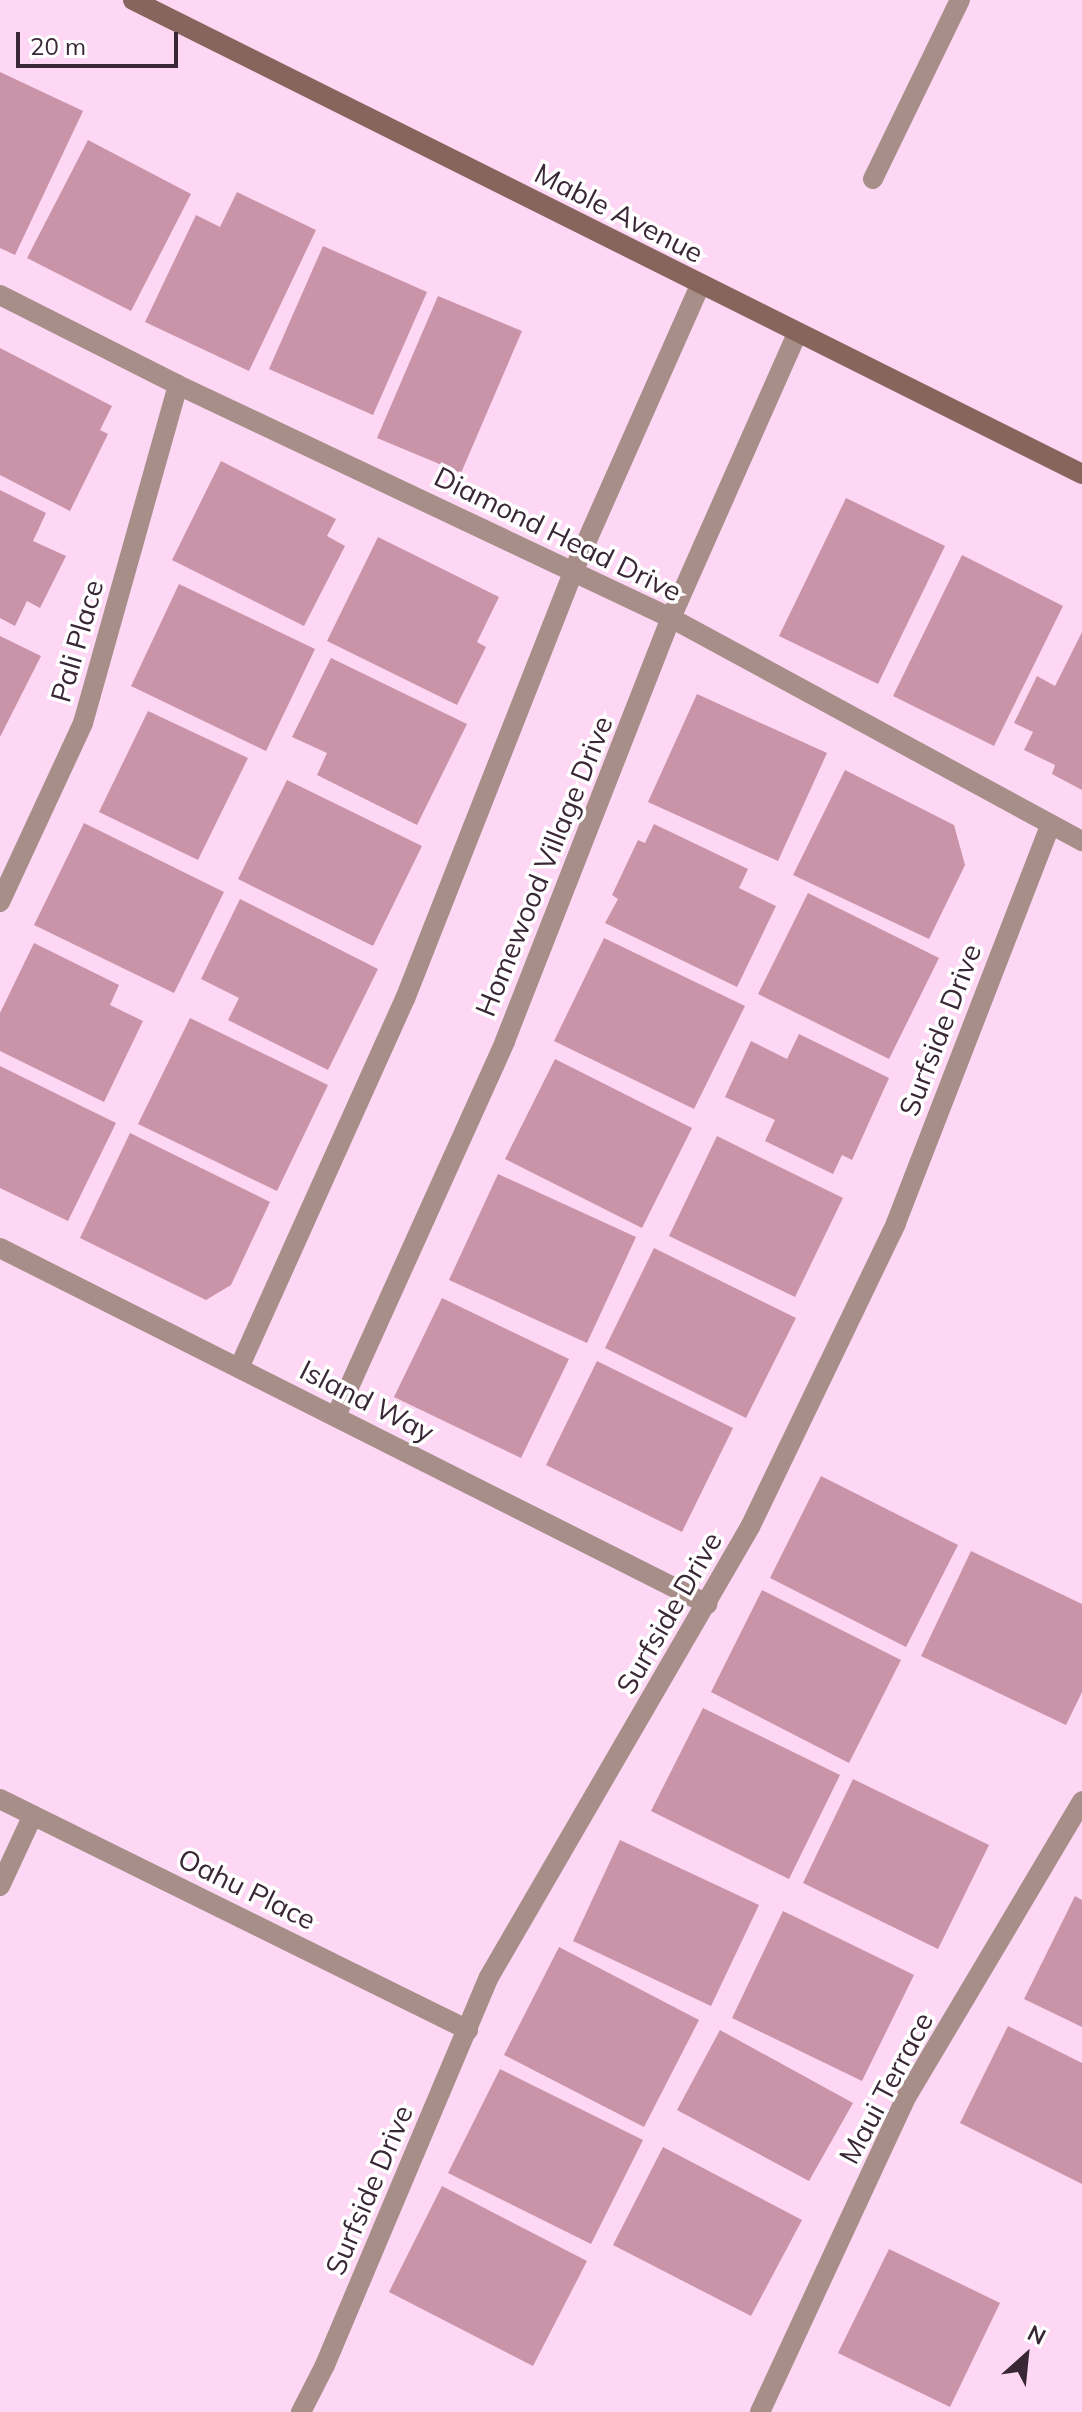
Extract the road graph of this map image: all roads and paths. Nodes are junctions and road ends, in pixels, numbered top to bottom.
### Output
1 (133, 0) edge
2 (960, 0) edge
3 (873, 179) dead end
4 (700, 285) junction
5 (0, 295) edge
6 (797, 333) junction
7 (178, 385) junction
8 (1082, 474) edge
9 (573, 572) junction
10 (671, 618) junction
11 (1050, 825) junction
12 (1082, 841) edge
13 (0, 902) edge
14 (0, 1248) edge
15 (239, 1368) junction
16 (336, 1416) junction
17 (707, 1604) junction
18 (0, 1799) edge
19 (1082, 1801) edge
20 (33, 1815) junction
21 (0, 1886) edge
22 (468, 2030) junction
23 (301, 2412) edge
24 (760, 2412) edge

1 - 4 street, Mable Avenue
2 - 3 street
4 - 6 street, Mable Avenue
4 - 9 street
5 - 7 street, Diamond Head Drive
6 - 8 street, Mable Avenue
6 - 10 street, Homewood Village Drive
7 - 9 street, Diamond Head Drive
7 - 13 street, Pali Place
9 - 10 street, Diamond Head Drive
9 - 15 street
10 - 11 street, Diamond Head Drive
10 - 16 street, Homewood Village Drive
11 - 12 street, Diamond Head Drive
11 - 17 street, Surfside Drive
14 - 15 street, Island Way
15 - 16 street, Island Way
16 - 17 street, Island Way
17 - 22 street, Surfside Drive
18 - 20 street, Oahu Place
19 - 24 street, Maui Terrace
20 - 21 street
20 - 22 street, Oahu Place
22 - 23 street, Surfside Drive

